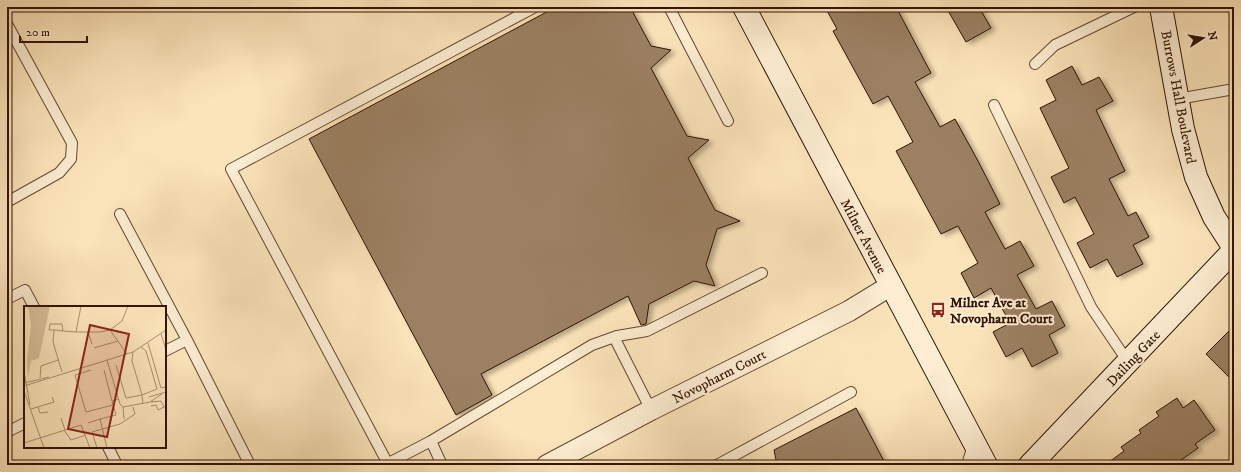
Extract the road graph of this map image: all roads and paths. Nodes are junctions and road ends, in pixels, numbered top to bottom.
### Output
1 (535, 7) edge
2 (669, 7) edge
3 (744, 7) edge
4 (1134, 7) edge
5 (1161, 7) edge
6 (7, 24) edge
7 (1035, 64) dead end
8 (1234, 89) edge
9 (1178, 99) junction
10 (994, 105) dead end
11 (728, 122) dead end
12 (7, 202) edge
13 (120, 214) dead end
14 (1234, 249) edge
15 (762, 273) dead end
16 (890, 286) junction
17 (7, 299) edge
18 (33, 306) edge
19 (614, 337) junction
20 (187, 340) junction
21 (166, 350) edge
22 (1128, 362) junction
23 (851, 392) dead end
24 (651, 410) junction
25 (24, 424) edge
26 (7, 432) edge
27 (430, 441) junction
28 (974, 443) junction
29 (108, 448) edge
30 (387, 464) edge
31 (117, 465) edge
32 (250, 465) edge
33 (442, 465) edge
34 (547, 465) edge
35 (717, 465) edge
36 (967, 465) edge
37 (986, 465) edge
38 (1030, 465) edge

1 - 30 lane
2 - 11 lane
3 - 16 street, Milner Avenue
4 - 7 lane
5 - 9 street, Burrows Hall Boulevard
6 - 12 lane
8 - 9 lane
9 - 14 street, Burrows Hall Boulevard
10 - 22 lane
13 - 20 lane
14 - 22 street, Dailing Gate
15 - 19 lane
16 - 24 street, Novopharm Court
16 - 28 street, Milner Avenue
17 - 18 lane
19 - 24 lane
19 - 27 lane
20 - 21 lane
20 - 32 lane
22 - 38 street, Dailing Gate
23 - 35 lane
24 - 34 street, Novopharm Court
25 - 26 lane
27 - 30 lane
27 - 33 lane
28 - 36 lane
28 - 37 street, Milner Avenue
29 - 31 lane

